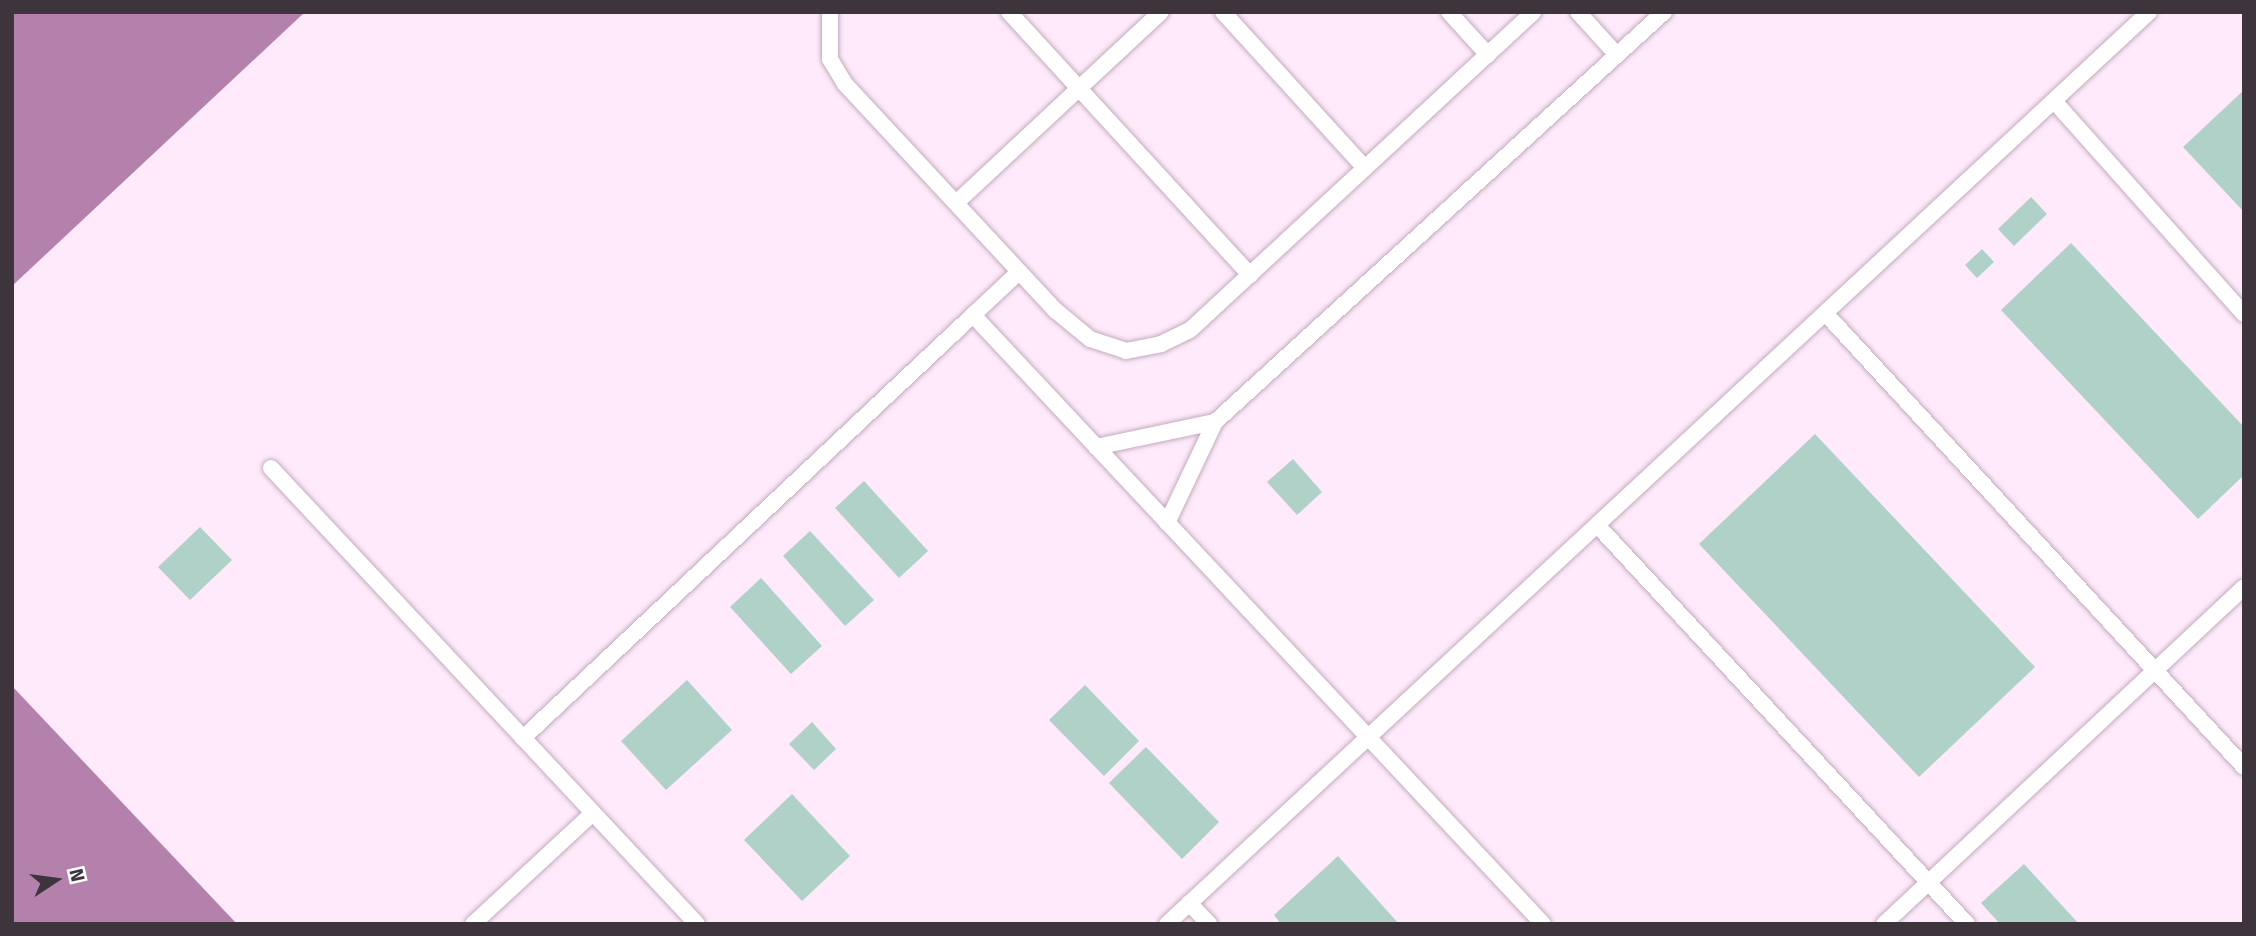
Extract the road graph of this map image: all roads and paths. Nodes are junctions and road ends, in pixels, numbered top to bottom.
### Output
1 (830, 12) edge
2 (1009, 12) edge
3 (1161, 12) edge
4 (1223, 12) edge
5 (1449, 12) edge
6 (1534, 12) edge
7 (1578, 12) edge
8 (1664, 12) edge
9 (2150, 12) edge
10 (1488, 55) junction
11 (1617, 55) junction
12 (1079, 88) junction
13 (2054, 101) junction
14 (1365, 168) junction
15 (956, 203) junction
16 (1019, 272) junction
17 (1250, 275) junction
18 (1826, 314) junction
19 (2244, 314) edge
20 (973, 315) junction
21 (1215, 422) junction
22 (1096, 447) junction
23 (271, 468) dead end
24 (1167, 523) junction
25 (1598, 525) junction
26 (2244, 587) edge
27 (2155, 671) junction
28 (523, 738) junction
29 (1368, 738) junction
30 (2244, 767) edge
31 (593, 813) junction
32 (1928, 882) junction
33 (1189, 903) junction
34 (473, 924) edge
35 (697, 924) edge
36 (1167, 924) edge
37 (1209, 924) edge
38 (1543, 924) edge
39 (1884, 924) edge
40 (1966, 924) edge

1 - 15 lane
2 - 12 lane
3 - 12 lane
4 - 14 lane
5 - 10 lane
6 - 10 lane
7 - 11 lane
8 - 11 lane
9 - 13 lane
10 - 14 lane
11 - 21 lane
12 - 15 lane
12 - 17 lane
13 - 18 lane
13 - 19 lane
14 - 17 lane
15 - 16 lane
16 - 17 lane
16 - 20 lane
18 - 25 lane
18 - 27 lane
20 - 22 lane
20 - 28 lane
21 - 22 lane
21 - 24 lane
22 - 24 lane
23 - 28 lane
24 - 29 lane
25 - 29 lane
25 - 32 lane
26 - 27 lane
27 - 30 lane
27 - 32 lane
28 - 31 lane
29 - 33 lane
29 - 38 lane
31 - 34 lane
31 - 35 lane
32 - 39 lane
32 - 40 lane
33 - 36 lane
33 - 37 lane

